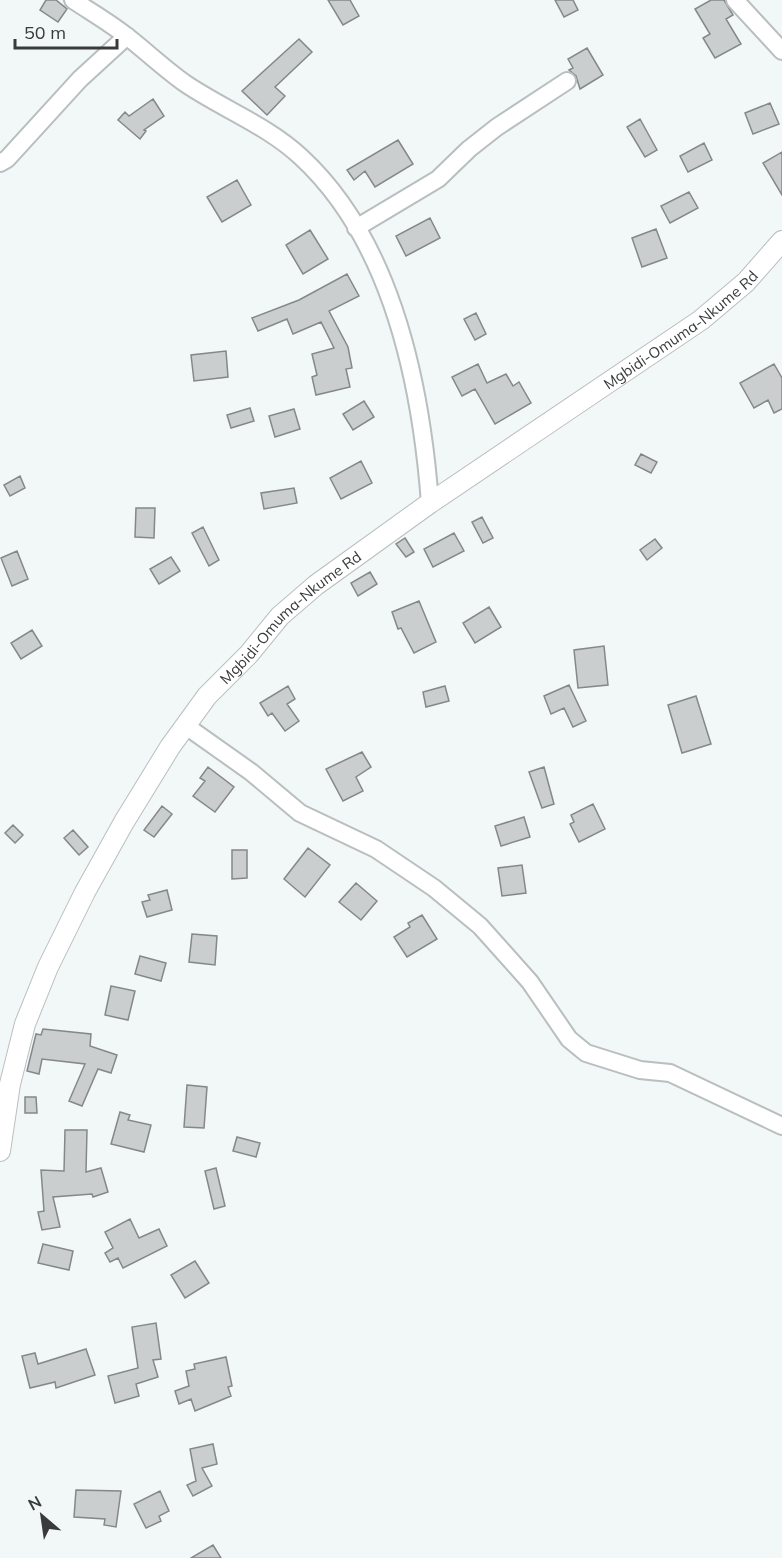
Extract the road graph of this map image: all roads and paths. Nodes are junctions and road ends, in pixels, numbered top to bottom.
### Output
1 (72, 0) edge
2 (735, 0) edge
3 (127, 36) junction
4 (782, 51) edge
5 (567, 81) dead end
6 (0, 163) edge
7 (356, 228) junction
8 (782, 241) edge
9 (430, 503) junction
10 (186, 726) junction
11 (782, 1126) edge
12 (2, 1127) edge
13 (0, 1151) edge

1 - 3 street
2 - 4 street
3 - 6 street
3 - 7 street
5 - 7 street
7 - 9 street
8 - 9 street, Mgbidi-Omuma-Nkume Rd
9 - 10 street, Mgbidi-Omuma-Nkume Rd
10 - 11 street
10 - 12 street, Mgbidi-Omuma-Nkume Rd
12 - 13 street, Mgbidi-Omuma-Nkume Rd

